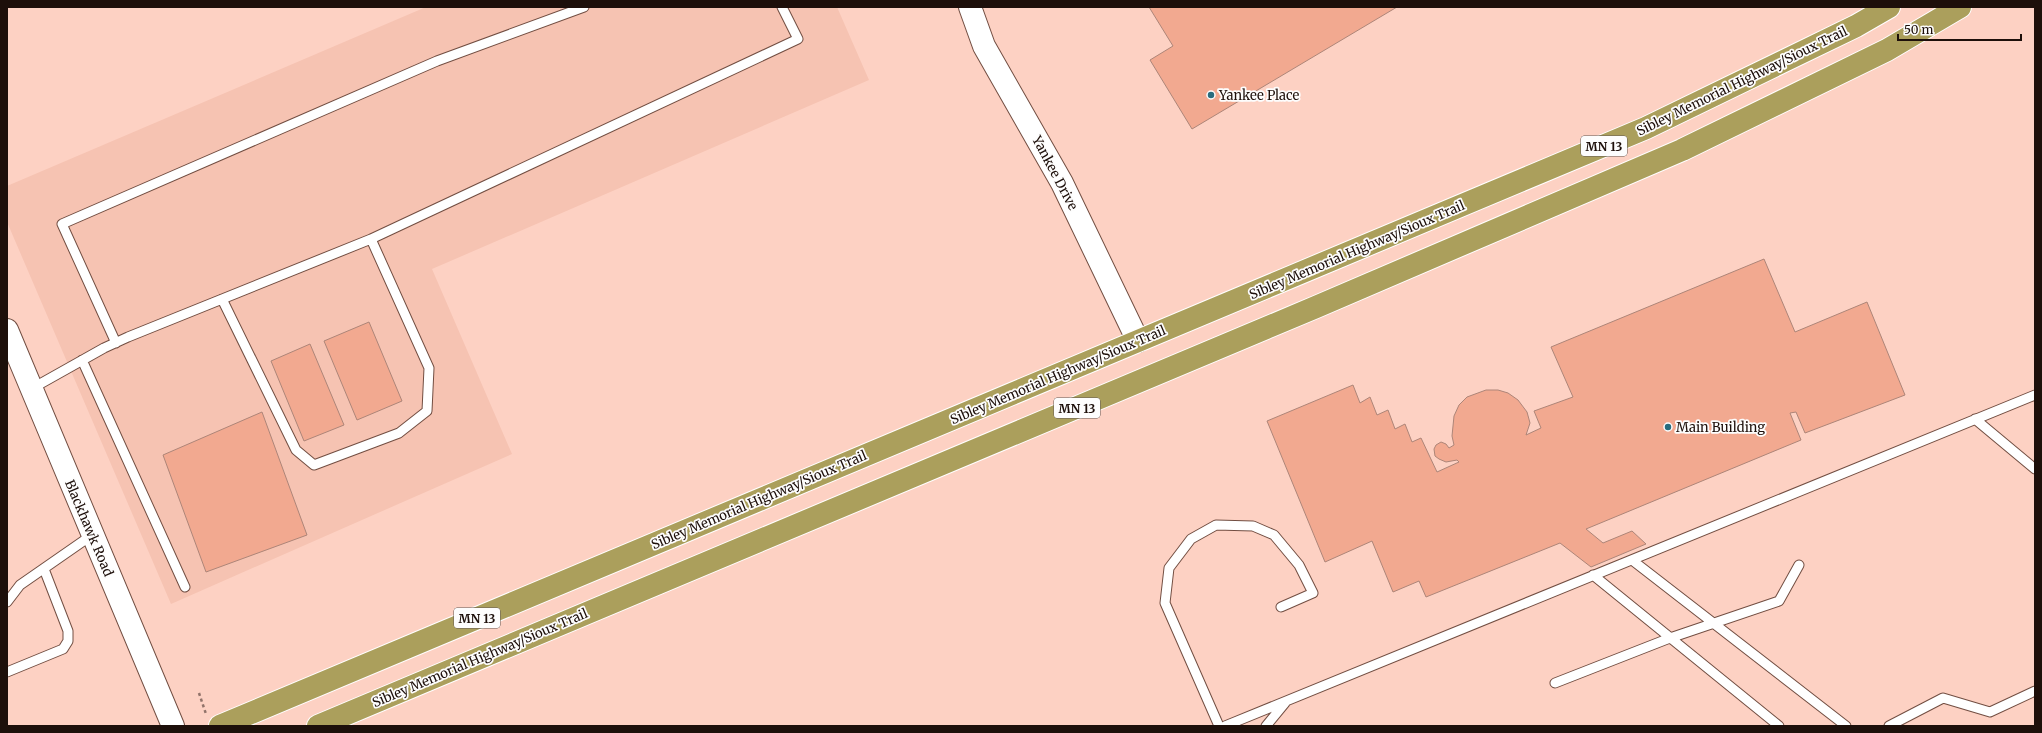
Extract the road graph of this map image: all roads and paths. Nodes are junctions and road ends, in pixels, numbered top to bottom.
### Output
1 (584, 7) edge
2 (782, 7) edge
3 (970, 7) edge
4 (1889, 7) edge
5 (1960, 7) edge
6 (371, 238) junction
7 (222, 299) junction
8 (7, 330) edge
9 (1138, 341) junction
10 (116, 343) junction
11 (82, 360) junction
12 (31, 389) junction
13 (2035, 395) edge
14 (1975, 419) junction
15 (2035, 469) edge
16 (92, 535) junction
17 (1632, 560) junction
18 (1799, 565) dead end
19 (44, 569) junction
20 (1593, 576) junction
21 (185, 588) dead end
22 (7, 602) edge
23 (1281, 607) dead end
24 (1715, 624) junction
25 (1670, 638) junction
26 (7, 672) edge
27 (1555, 683) dead end
28 (2035, 691) edge
29 (199, 693) dead end
30 (1287, 701) junction
31 (214, 723) edge
32 (173, 726) edge
33 (318, 726) edge
34 (1219, 726) edge
35 (1225, 726) edge
36 (1266, 726) edge
37 (1779, 726) edge
38 (1846, 726) edge
39 (1889, 726) edge

1 - 10 lane
2 - 6 lane
3 - 9 street, Yankee Drive
4 - 9 highway, Sibley Memorial Highway/Sioux Trail / MN 13
5 - 33 highway, Sibley Memorial Highway/Sioux Trail / MN 13
6 - 7 lane
6 - 7 lane
7 - 10 lane
8 - 12 street, Blackhawk Road
9 - 31 highway, Sibley Memorial Highway/Sioux Trail / MN 13
10 - 11 lane
11 - 12 lane
11 - 21 lane
12 - 16 street, Blackhawk Road
13 - 14 lane
14 - 15 lane
14 - 17 lane
16 - 19 lane
16 - 32 street, Blackhawk Road
17 - 20 lane
17 - 24 lane
18 - 24 lane
19 - 22 lane
19 - 26 lane
20 - 25 lane
20 - 30 lane
23 - 34 lane
24 - 25 lane
24 - 38 lane
25 - 27 lane
25 - 37 lane
28 - 39 lane
29 - 31 path
30 - 35 lane
30 - 36 lane

